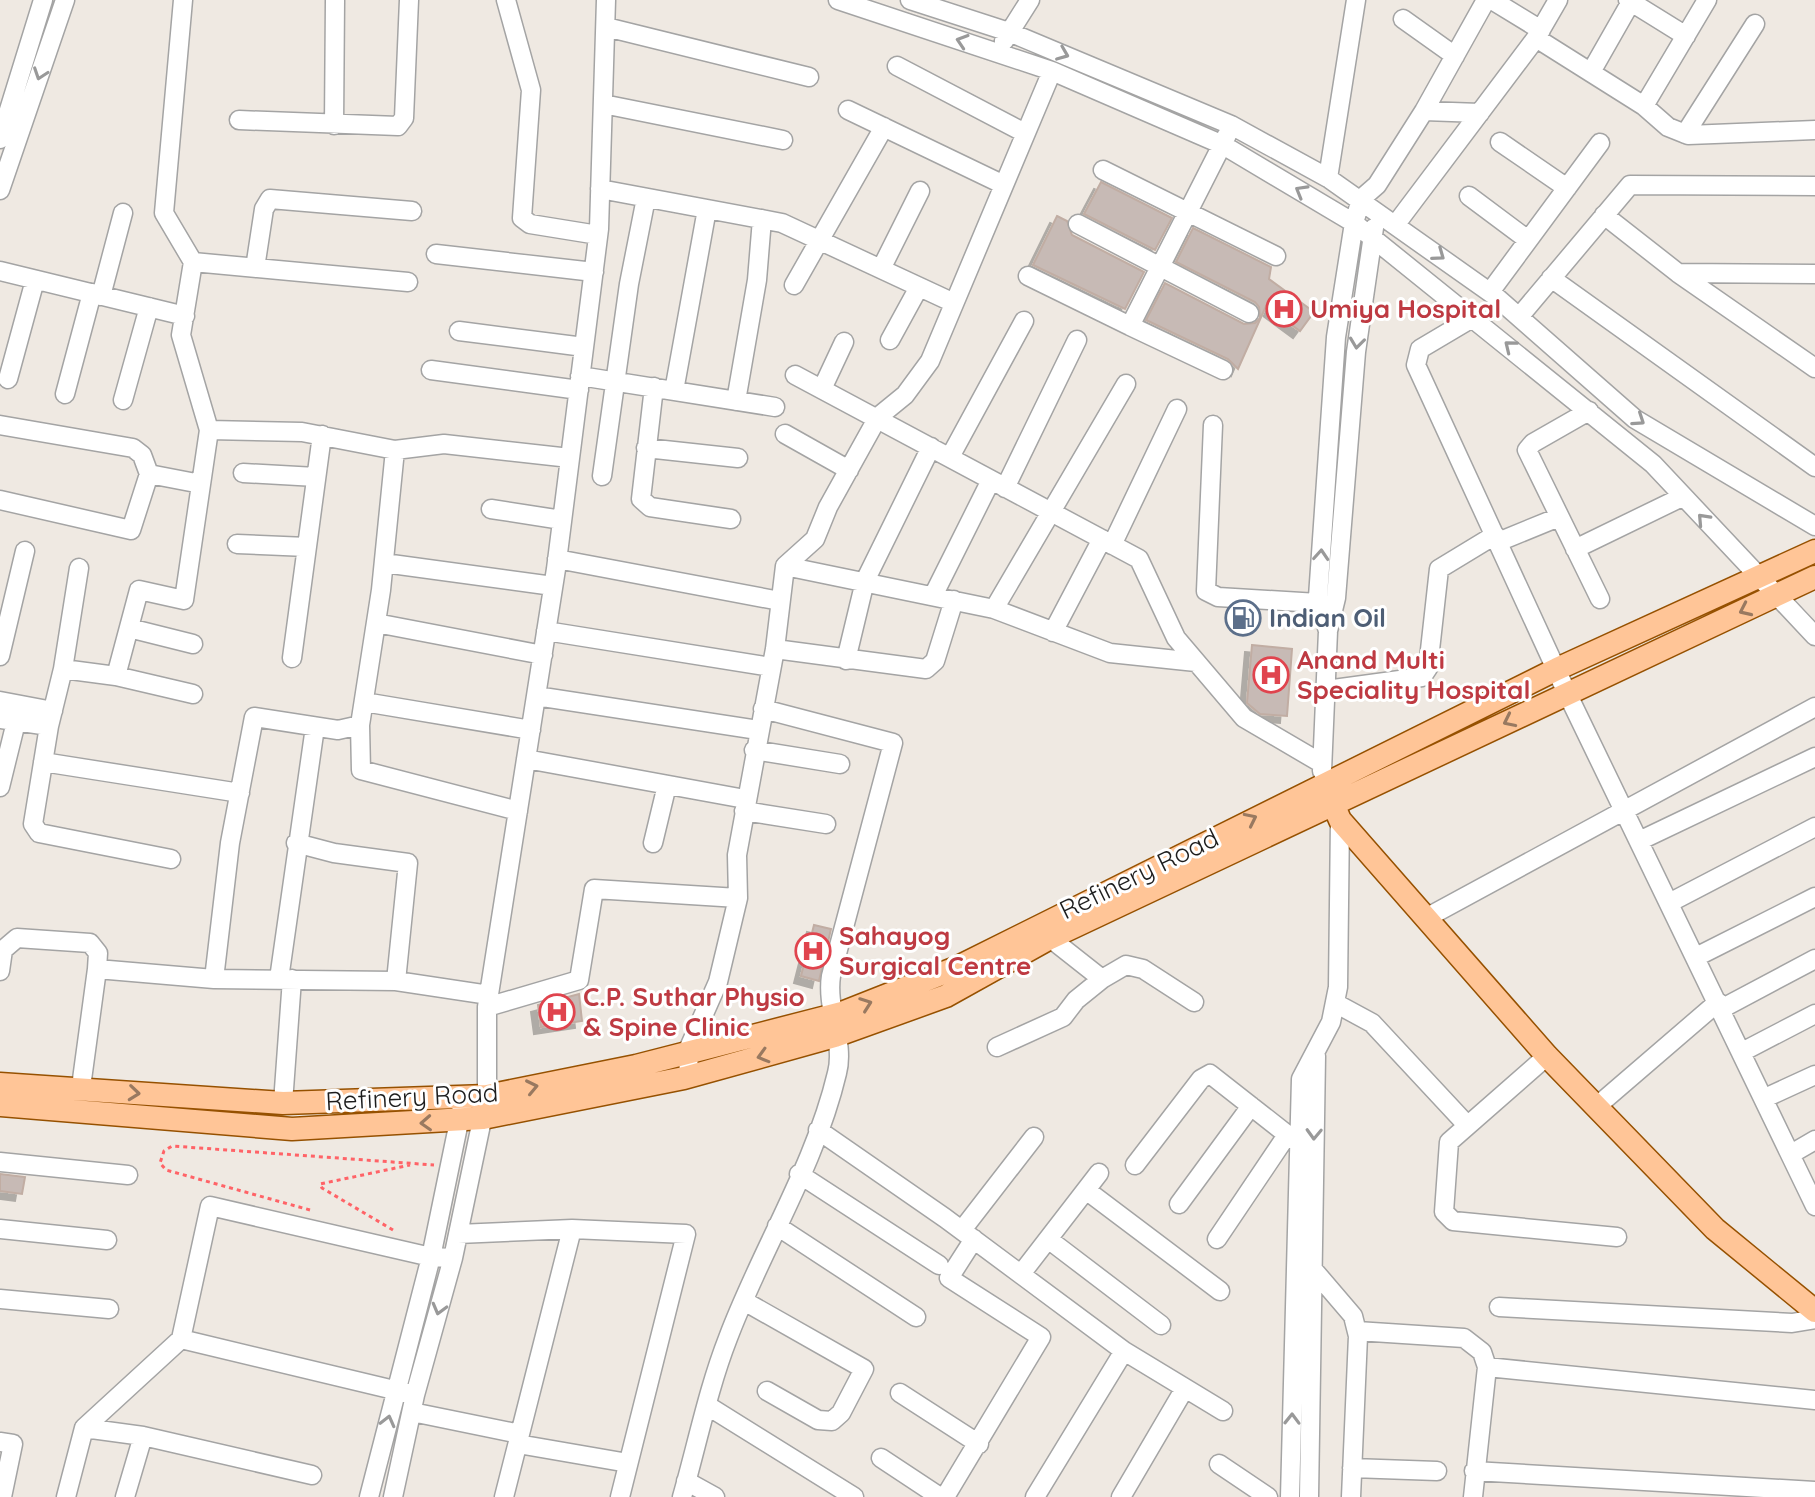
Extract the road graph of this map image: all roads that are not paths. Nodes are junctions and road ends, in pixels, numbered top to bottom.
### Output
1 (43, 0) edge
2 (65, 0) edge
3 (183, 0) edge
4 (335, 0) edge
5 (409, 0) edge
6 (506, 0) edge
7 (606, 0) edge
8 (838, 0) edge
9 (910, 0) edge
10 (1030, 0) edge
11 (1356, 0) edge
12 (1489, 0) edge
13 (1558, 0) edge
14 (1707, 0) edge
15 (1630, 1) edge
16 (1403, 19) dead end
17 (1755, 24) dead end
18 (606, 27) junction
19 (1009, 32) junction
20 (1538, 34) junction
21 (1686, 36) junction
22 (997, 53) junction
23 (1455, 56) junction
24 (897, 66) dead end
25 (1052, 71) junction
26 (1591, 72) junction
27 (809, 77) dead end
28 (603, 104) junction
29 (1644, 106) junction
30 (848, 110) dead end
31 (1424, 111) junction
32 (1480, 113) junction
33 (239, 120) dead end
34 (334, 125) junction
35 (1231, 125) junction
36 (884, 127) junction
37 (1815, 130) edge
38 (1025, 133) junction
39 (1685, 134) junction
40 (0, 139) edge
41 (783, 140) dead end
42 (1500, 142) dead end
43 (1600, 143) dead end
44 (1223, 145) junction
45 (1103, 170) dead end
46 (1328, 178) junction
47 (1002, 184) junction
48 (1377, 185) junction
49 (1815, 186) edge
50 (1567, 188) junction
51 (600, 189) junction
52 (0, 190) edge
53 (920, 191) dead end
54 (1469, 196) dead end
55 (646, 198) junction
56 (1361, 199) junction
57 (707, 209) junction
58 (412, 211) dead end
59 (1378, 211) junction
60 (123, 213) dead end
61 (1190, 213) junction
62 (1604, 215) junction
63 (762, 219) junction
64 (1354, 223) junction
65 (1078, 224) dead end
66 (1396, 224) junction
67 (598, 235) junction
68 (1372, 236) junction
69 (819, 240) junction
70 (1528, 240) junction
71 (436, 254) dead end
72 (1276, 256) dead end
73 (193, 262) junction
74 (255, 268) junction
75 (1161, 268) junction
76 (881, 269) junction
77 (0, 271) edge
78 (594, 272) junction
79 (1678, 273) junction
80 (1815, 274) edge
81 (1028, 276) dead end
82 (1551, 278) junction
83 (35, 280) junction
84 (408, 282) dead end
85 (794, 285) dead end
86 (919, 287) junction
87 (1490, 292) junction
88 (96, 294) junction
89 (954, 303) junction
90 (149, 307) junction
91 (1249, 313) dead end
92 (185, 316) junction
93 (1474, 317) junction
94 (1519, 317) junction
95 (1024, 321) dead end
96 (1130, 326) junction
97 (459, 331) dead end
98 (890, 340) dead end
99 (1077, 340) dead end
100 (844, 342) dead end
101 (584, 347) junction
102 (1815, 368) edge
103 (431, 370) dead end
104 (1223, 370) dead end
105 (795, 375) dead end
106 (8, 379) dead end
107 (617, 381) junction
108 (580, 383) junction
109 (1126, 384) dead end
110 (654, 387) junction
111 (822, 389) junction
112 (674, 391) junction
113 (65, 394) dead end
114 (123, 400) dead end
115 (736, 401) junction
116 (775, 407) dead end
117 (1177, 409) dead end
118 (1589, 411) junction
119 (878, 417) junction
120 (0, 425) edge
121 (1213, 425) dead end
122 (209, 430) junction
123 (785, 434) dead end
124 (322, 435) junction
125 (931, 447) junction
126 (646, 448) junction
127 (395, 450) junction
128 (950, 457) junction
129 (570, 458) junction
130 (738, 458) dead end
131 (1815, 467) edge
132 (849, 470) junction
133 (243, 473) dead end
134 (149, 474) junction
135 (602, 476) dead end
136 (316, 477) junction
137 (201, 484) junction
138 (998, 484) junction
139 (1682, 497) junction
140 (0, 500) edge
141 (491, 509) dead end
142 (1052, 513) junction
143 (1559, 517) junction
144 (731, 519) dead end
145 (562, 520) junction
146 (1815, 526) edge
147 (1497, 539) junction
148 (1107, 542) junction
149 (237, 544) dead end
150 (307, 547) junction
151 (1575, 549) junction
152 (25, 551) dead end
153 (1815, 551) edge
154 (557, 559) junction
155 (384, 563) junction
156 (785, 566) junction
157 (79, 568) dead end
158 (1757, 577) junction
159 (1815, 577) edge
160 (865, 581) junction
161 (553, 586) junction
162 (933, 596) junction
163 (1775, 596) junction
164 (1600, 599) dead end
165 (954, 600) junction
166 (780, 601) junction
167 (1318, 603) junction
168 (994, 609) junction
169 (376, 623) junction
170 (129, 628) junction
171 (546, 631) junction
172 (1328, 631) junction
173 (1053, 632) junction
174 (1815, 636) edge
175 (193, 644) dead end
176 (543, 655) junction
177 (0, 656) edge
178 (292, 658) dead end
179 (773, 658) junction
180 (846, 660) junction
181 (1196, 662) junction
182 (63, 669) junction
183 (1557, 669) junction
184 (116, 676) junction
185 (1326, 690) junction
186 (1567, 693) junction
187 (193, 694) dead end
188 (536, 696) junction
189 (0, 701) edge
190 (364, 702) junction
191 (1815, 707) edge
192 (763, 709) junction
193 (51, 718) junction
194 (8, 721) edge
195 (360, 725) junction
196 (315, 727) junction
197 (531, 730) junction
198 (758, 730) junction
199 (754, 750) junction
200 (1815, 757) edge
201 (526, 759) junction
202 (43, 762) junction
203 (840, 764) dead end
204 (1322, 773) junction
205 (667, 785) junction
206 (0, 787) edge
207 (240, 793) junction
208 (745, 805) junction
209 (1623, 809) junction
210 (518, 811) junction
211 (1337, 813) junction
212 (826, 824) dead end
213 (1815, 827) edge
214 (1639, 841) junction
215 (296, 843) junction
216 (653, 843) dead end
217 (171, 859) dead end
218 (1815, 897) edge
219 (738, 898) junction
220 (1669, 903) junction
221 (1426, 918) junction
222 (1050, 938) junction
223 (1696, 957) junction
224 (1815, 959) edge
225 (0, 969) edge
226 (97, 969) junction
227 (214, 979) junction
228 (286, 979) junction
229 (1102, 979) junction
230 (396, 981) junction
231 (488, 1001) junction
232 (1194, 1002) dead end
233 (1335, 1003) junction
234 (1720, 1006) junction
235 (1815, 1014) edge
236 (833, 1025) junction
237 (997, 1047) dead end
238 (688, 1050) junction
239 (1742, 1052) junction
240 (1316, 1056) junction
241 (1547, 1056) junction
242 (1815, 1075) edge
243 (689, 1077) junction
244 (0, 1084) edge
245 (81, 1087) junction
246 (463, 1098) junction
247 (1765, 1098) junction
248 (283, 1103) junction
249 (0, 1105) edge
250 (1251, 1106) junction
251 (485, 1107) junction
252 (1596, 1107) junction
253 (458, 1121) junction
254 (1467, 1125) junction
255 (818, 1130) junction
256 (1034, 1137) dead end
257 (1292, 1139) junction
258 (1815, 1140) edge
259 (1791, 1154) junction
260 (0, 1162) edge
261 (1135, 1165) dead end
262 (1099, 1173) dead end
263 (799, 1174) junction
264 (128, 1175) dead end
265 (1086, 1190) junction
266 (1179, 1204) dead end
267 (1814, 1204) edge
268 (777, 1226) junction
269 (0, 1229) edge
270 (572, 1229) junction
271 (458, 1234) junction
272 (968, 1234) junction
273 (1617, 1237) dead end
274 (1048, 1239) junction
275 (1217, 1239) dead end
276 (107, 1240) dead end
277 (431, 1257) junction
278 (453, 1258) junction
279 (939, 1265) dead end
280 (1311, 1267) junction
281 (1021, 1274) junction
282 (1303, 1290) junction
283 (1220, 1291) dead end
284 (0, 1299) edge
285 (744, 1301) junction
286 (1499, 1307) dead end
287 (109, 1309) dead end
288 (1815, 1311) edge
289 (916, 1317) dead end
290 (1815, 1319) edge
291 (1161, 1325) dead end
292 (1357, 1331) junction
293 (181, 1339) junction
294 (1124, 1351) junction
295 (1487, 1367) junction
296 (1185, 1388) junction
297 (396, 1390) junction
298 (767, 1391) dead end
299 (900, 1393) dead end
300 (1815, 1400) edge
301 (414, 1404) junction
302 (708, 1406) junction
303 (1223, 1411) dead end
304 (84, 1428) junction
305 (143, 1436) junction
306 (519, 1439) junction
307 (0, 1442) edge
308 (979, 1444) junction
309 (881, 1458) dead end
310 (628, 1463) junction
311 (1219, 1464) dead end
312 (1352, 1468) junction
313 (1437, 1471) dead end
314 (1474, 1471) junction
315 (312, 1475) dead end
316 (1652, 1488) edge
317 (684, 1489) edge
318 (1815, 1491) edge
319 (2, 1497) edge
320 (66, 1497) edge
321 (125, 1497) edge
322 (369, 1497) edge
323 (393, 1497) edge
324 (504, 1497) edge
325 (620, 1497) edge
326 (715, 1497) edge
327 (854, 1497) edge
328 (942, 1497) edge
329 (1035, 1497) edge
330 (1121, 1497) edge
331 (1268, 1497) edge
332 (1290, 1497) edge
333 (1309, 1497) edge
334 (1351, 1497) edge
335 (1473, 1497) edge

1 - 40 street
2 -> 52 street
3 - 73 street
4 - 34 street
5 - 34 street
6 - 67 street
7 - 18 street
22 -> 8 street
9 - 19 street
10 - 19 street
11 - 46 street
12 - 20 street
12 - 23 street
13 - 20 street
14 - 21 street
15 - 21 street
15 - 26 street
16 - 23 street
17 - 39 street
18 - 27 street
18 - 28 street
19 - 22 street
19 -> 35 street
20 - 26 street
20 - 32 street
21 - 29 street
22 - 25 street
23 - 31 street
24 - 38 street
25 - 38 street
25 - 44 street
26 - 29 street
28 - 41 street
28 - 51 street
29 - 39 street
30 - 36 street
31 - 32 street
31 - 48 street
32 - 66 street
33 - 34 street
35 - 44 street
35 - 46 street
36 - 47 street
36 - 69 street
37 - 39 street
38 - 47 street
42 - 50 street
43 - 50 street
44 - 61 street
64 -> 44 street
45 - 61 street
46 - 56 street
47 - 89 street
48 - 56 street
48 - 59 street
49 - 62 street
50 - 70 street
51 - 55 street
51 - 67 street
53 - 76 street
54 - 70 street
55 - 57 street
55 - 107 street
56 - 59 street
56 - 64 street
57 - 63 street
57 - 112 street
58 - 74 street
59 - 66 street
59 - 68 street
60 - 88 street
61 - 72 street
61 - 75 street
62 - 79 street
62 - 82 street
63 - 69 street
63 - 115 street
64 - 68 street
167 -> 64 street
65 - 75 street
66 -> 87 street
67 - 78 street
68 - 93 street
68 -> 172 street
69 - 76 street
69 - 85 street
70 - 87 street
71 - 78 street
73 - 74 street
73 - 92 street
74 - 84 street
75 - 91 street
75 - 96 street
76 - 86 street
77 - 83 street
78 - 101 street
79 - 80 street
79 - 102 street
81 - 96 street
82 - 94 street
82 - 131 street
83 - 88 street
83 - 106 street
86 - 89 street
86 - 98 street
87 - 94 street
88 - 90 street
88 - 113 street
89 - 119 street
90 - 92 street
90 - 114 street
92 - 122 street
118 -> 93 street
93 - 147 street
94 -> 146 street
95 - 128 street
96 - 104 street
97 - 101 street
99 - 138 street
100 - 111 street
101 - 108 street
103 - 108 street
105 - 111 street
107 - 108 street
107 - 110 street
107 - 135 street
108 - 129 street
109 - 142 street
110 - 112 street
110 - 126 street
111 - 119 street
112 - 115 street
115 - 116 street
117 - 148 street
118 - 139 street
118 - 143 street
119 - 125 street
119 - 132 street
120 - 134 street
121 - 167 street
122 - 124 street
122 - 137 street
123 - 132 street
124 - 127 street
124 - 136 street
125 - 128 street
125 - 160 street
126 - 130 street
126 - 144 street
127 - 129 street
127 - 155 street
128 - 138 street
129 - 145 street
132 - 156 street
133 - 136 street
134 - 137 street
134 - 140 street
136 - 150 street
137 - 170 street
138 - 142 street
138 - 162 street
139 - 151 street
158 -> 139 street
141 - 145 street
142 - 148 street
142 - 168 street
143 - 147 street
143 - 151 street
145 - 154 street
147 - 183 street
147 - 185 street
148 - 173 street
148 - 181 street
149 - 150 street
150 - 178 street
151 - 164 street
152 - 177 street
153 - 158 main road, Refinery Road
154 - 161 street
154 - 166 street
155 - 161 street
155 - 169 street
156 - 160 street
156 - 166 street
157 - 182 street
158 - 163 street
158 - 183 main road, Refinery Road
159 - 163 main road, Refinery Road
160 - 162 street
160 - 180 street
161 - 171 street
162 - 165 street
163 - 174 street
163 -> 186 main road, Refinery Road
165 - 168 street
165 - 180 street
166 - 179 street
167 - 172 street
168 - 173 street
169 - 176 street
169 - 190 street
170 - 175 street
170 - 184 street
171 - 176 street
171 - 179 street
172 - 185 street
173 - 181 street
176 - 188 street
179 - 180 street
179 - 192 street
181 - 204 street
182 - 184 street
182 - 193 street
183 - 186 street
183 - 204 main road, Refinery Road
184 - 187 street
185 - 204 street
186 - 209 street
186 -> 211 main road, Refinery Road
188 - 197 street
188 - 198 street
189 - 193 street
190 - 195 street
190 - 197 street
191 - 209 street
192 - 198 street
192 - 236 street
193 - 194 street
193 - 202 street
194 - 206 street
195 - 196 street
195 - 210 street
196 - 207 street
196 - 215 street
197 - 201 street
198 - 199 street
199 - 203 street
199 - 208 street
200 - 214 street
201 - 205 street
201 - 210 street
202 - 207 street
202 - 217 street
204 - 211 main road
236 -> 204 main road, Refinery Road
205 - 208 street
205 - 216 street
207 - 227 street
208 - 212 street
208 - 219 street
209 - 214 street
209 - 221 street
210 - 231 street
211 - 221 main road
211 - 222 main road, Refinery Road
211 - 233 street
213 - 220 street
214 - 220 street
215 - 228 street
215 - 230 street
218 - 223 street
219 - 231 street
219 - 238 street
220 - 223 street
221 - 241 main road
222 - 229 street
222 - 236 main road, Refinery Road
223 - 234 street
224 - 234 street
225 - 226 street
226 - 227 street
226 - 245 street
227 - 228 street
228 - 230 street
228 - 248 street
229 - 232 street
229 - 237 street
230 - 231 street
231 - 251 street
233 - 240 street
233 - 254 street
234 - 239 street
234 - 252 street
235 - 239 street
236 - 238 main road, Refinery Road
236 -> 243 main road, Refinery Road
236 - 255 street
238 - 243 street
251 -> 238 main road, Refinery Road
239 - 247 street
240 - 257 street
240 -> 280 street
241 - 252 main road
241 - 254 street
242 - 247 street
243 - 251 main road, Refinery Road
244 - 245 main road, Refinery Road
245 -> 248 main road, Refinery Road
246 - 248 main road, Refinery Road
246 - 251 main road, Refinery Road
246 - 253 street
247 - 259 street
253 -> 249 main road, Refinery Road
250 - 257 street
250 - 261 street
250 - 266 street
251 - 253 main road, Refinery Road
251 - 271 street
252 - 288 main road
253 - 277 street
254 - 273 street
255 - 263 street
255 - 272 street
256 - 272 street
257 - 275 street
257 - 282 street
258 - 259 street
259 - 267 street
260 - 264 street
262 - 265 street
263 - 268 street
263 - 279 street
265 - 274 street
265 - 283 street
268 - 285 street
268 - 289 street
269 - 276 street
270 - 271 street
270 - 306 street
270 - 310 street
271 - 278 street
272 - 281 street
272 - 308 street
274 - 281 street
274 - 291 street
277 - 278 street
277 - 293 street
277 - 297 street
278 -> 301 street
280 - 282 street
280 - 292 street
281 - 294 street
332 -> 282 street
282 - 333 street
284 - 287 street
285 - 298 street
285 - 302 street
286 - 290 street
292 - 295 street
292 - 312 street
293 - 297 street
293 - 304 street
294 - 296 street
294 - 329 street
295 - 300 street
295 - 314 street
296 - 303 street
296 - 330 street
297 - 301 street
322 -> 297 street
299 - 308 street
301 - 306 street
301 - 323 street
302 - 317 street
302 - 327 street
304 - 305 street
304 - 320 street
305 - 315 street
305 - 321 street
306 - 310 street
306 - 324 street
307 - 319 street
308 - 328 street
309 - 328 street
310 - 325 street
311 - 331 street
312 - 313 street
312 - 334 street
314 - 316 street
314 - 335 street
316 - 318 street
317 - 326 street

